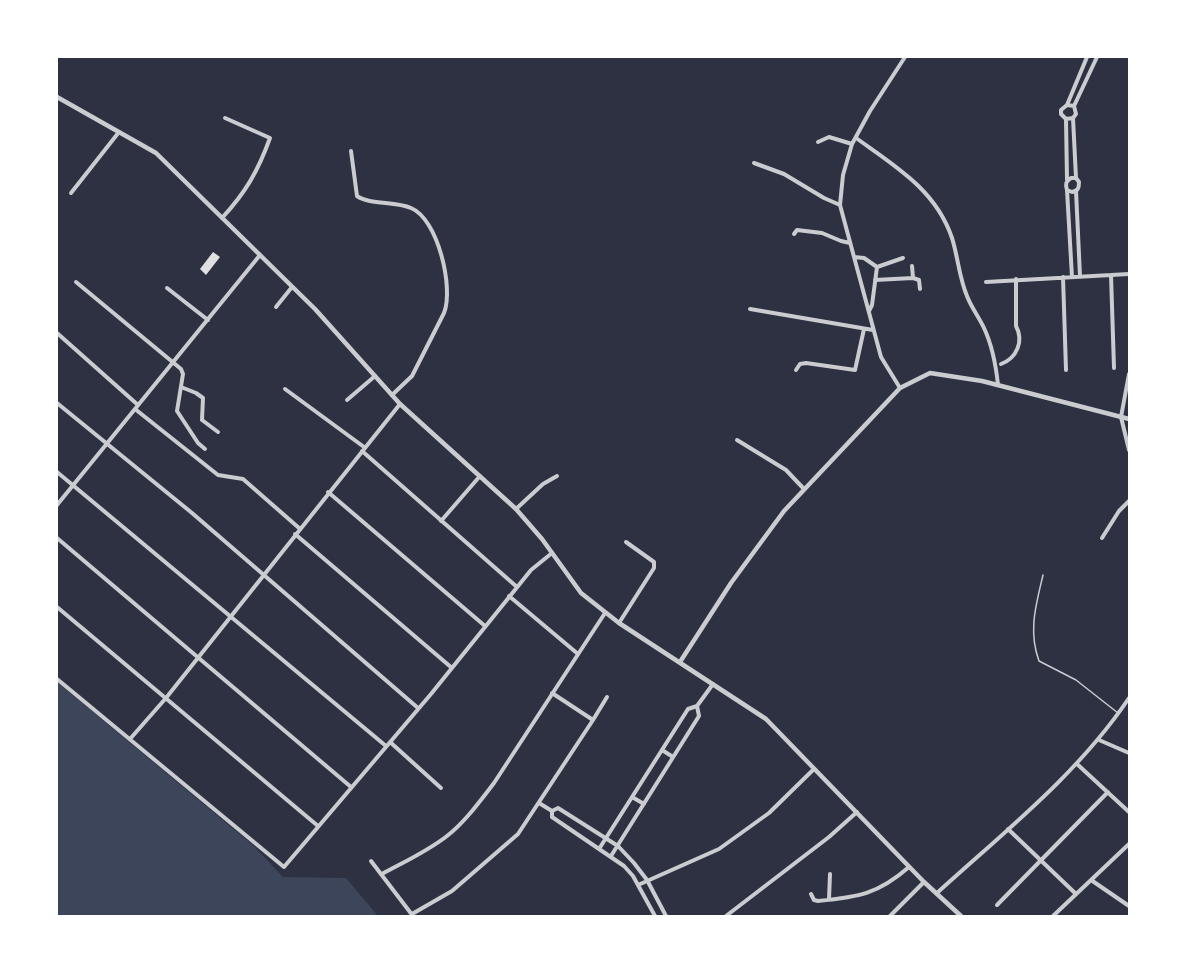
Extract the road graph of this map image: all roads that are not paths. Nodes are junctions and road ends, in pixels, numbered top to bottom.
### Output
1 (905, 57) edge
2 (1087, 57) edge
3 (1097, 57) edge
4 (57, 97) edge
5 (1067, 105) junction
6 (1074, 106) junction
7 (225, 118) dead end
8 (1073, 118) junction
9 (1066, 119) junction
10 (118, 132) junction
11 (856, 138) junction
12 (818, 142) dead end
13 (852, 144) junction
14 (351, 151) dead end
15 (754, 163) dead end
16 (1076, 178) junction
17 (1067, 180) junction
18 (1067, 190) junction
19 (1076, 191) junction
20 (71, 193) dead end
21 (840, 205) junction
22 (222, 218) junction
23 (794, 234) dead end
24 (850, 243) junction
25 (260, 255) junction
26 (854, 257) junction
27 (903, 258) dead end
28 (912, 266) dead end
29 (878, 267) junction
30 (1129, 274) edge
31 (1110, 275) junction
32 (1072, 276) junction
33 (1080, 276) junction
34 (1063, 277) junction
35 (914, 278) junction
36 (1016, 279) junction
37 (875, 280) junction
38 (76, 282) dead end
39 (986, 282) dead end
40 (292, 287) junction
41 (167, 288) dead end
42 (920, 289) dead end
43 (276, 307) dead end
44 (750, 309) dead end
45 (869, 312) junction
46 (208, 320) junction
47 (864, 329) junction
48 (873, 330) junction
49 (57, 333) edge
50 (174, 362) junction
51 (1001, 364) dead end
52 (1114, 368) dead end
53 (796, 370) dead end
54 (1066, 370) dead end
55 (1129, 374) edge
56 (375, 376) junction
57 (998, 385) junction
58 (182, 387) junction
59 (900, 388) junction
60 (285, 389) dead end
61 (392, 395) junction
62 (347, 400) dead end
63 (57, 403) edge
64 (400, 404) junction
65 (137, 407) junction
66 (1121, 417) junction
67 (1129, 419) edge
68 (218, 432) dead end
69 (736, 440) dead end
70 (107, 444) junction
71 (205, 449) dead end
72 (363, 449) junction
73 (1129, 450) edge
74 (57, 472) edge
75 (480, 476) junction
76 (557, 476) dead end
77 (73, 485) junction
78 (804, 489) junction
79 (328, 492) junction
80 (1129, 501) edge
81 (57, 505) edge
82 (516, 509) junction
83 (441, 520) junction
84 (299, 528) junction
85 (295, 534) junction
86 (57, 538) edge
87 (1101, 538) dead end
88 (626, 542) dead end
89 (552, 553) junction
90 (262, 574) junction
91 (1043, 575) dead end
92 (517, 587) junction
93 (509, 597) junction
94 (57, 607) edge
95 (605, 613) junction
96 (230, 616) junction
97 (620, 623) junction
98 (485, 626) junction
99 (578, 654) junction
100 (198, 656) junction
101 (680, 662) junction
102 (452, 668) junction
103 (57, 679) edge
104 (713, 684) junction
105 (552, 693) junction
106 (607, 697) dead end
107 (166, 698) junction
108 (1129, 698) edge
109 (697, 706) junction
110 (418, 708) junction
111 (1119, 714) junction
112 (593, 720) junction
113 (130, 740) junction
114 (1099, 740) junction
115 (390, 742) junction
116 (386, 746) junction
117 (662, 750) junction
118 (1129, 753) edge
119 (673, 757) junction
120 (1077, 764) junction
121 (814, 769) junction
122 (351, 787) junction
123 (441, 788) dead end
124 (1108, 792) junction
125 (632, 797) junction
126 (540, 803) junction
127 (644, 804) junction
128 (552, 810) junction
129 (857, 812) junction
130 (1129, 812) edge
131 (318, 826) junction
132 (1008, 829) junction
133 (606, 838) junction
134 (1129, 844) edge
135 (618, 846) junction
136 (599, 849) junction
137 (611, 856) junction
138 (1041, 860) junction
139 (371, 861) dead end
140 (909, 867) junction
141 (382, 874) junction
142 (830, 874) dead end
143 (647, 879) junction
144 (1091, 880) junction
145 (924, 882) junction
146 (638, 885) junction
147 (937, 893) junction
148 (811, 894) dead end
149 (1076, 894) junction
150 (829, 900) junction
151 (997, 905) dead end
152 (1129, 906) edge
153 (413, 915) edge
154 (655, 916) edge
155 (666, 916) edge
156 (726, 916) edge
157 (890, 916) edge
158 (961, 916) edge
159 (1053, 916) edge

1 - 11 street
2 - 5 street
3 - 6 street
4 - 10 street
5 - 6 street
5 - 9 street
6 - 8 street
7 - 22 street
8 - 9 street
8 - 16 street
9 - 17 street
10 - 20 street
10 - 22 street
11 - 13 street
11 - 57 street
12 - 13 street
13 - 21 street
14 - 61 street
15 - 21 street
16 - 17 street
16 - 19 street
17 - 18 street
18 - 19 street
18 - 32 street
19 - 33 street
21 - 24 street
22 - 25 street
23 - 24 street
24 - 26 street
25 - 40 street
25 - 46 street
26 - 29 street
26 - 45 street
27 - 29 street
28 - 35 street
29 - 37 street
30 - 31 street
31 - 33 street
31 - 52 street
32 - 33 street
32 - 34 street
34 - 36 street
34 - 54 street
35 - 37 street
35 - 42 street
36 - 39 street
36 - 51 street
37 - 45 street
38 - 50 street
40 - 43 street
40 - 56 street
41 - 46 street
44 - 47 street
45 - 48 street
46 - 50 street
47 - 48 street
47 - 53 street
48 - 59 street
49 - 65 street
50 - 58 street
50 - 65 street
55 - 66 street
56 - 61 street
56 - 62 street
57 - 59 street
57 - 66 street
58 - 68 street
58 - 71 street
59 - 78 street
60 - 72 street
61 - 64 street
63 - 70 street
64 - 72 street
64 - 75 street
65 - 70 street
65 - 84 street
66 - 67 street
66 - 73 street
69 - 78 street
70 - 77 street
70 - 90 street
72 - 79 street
72 - 83 street
74 - 77 street
75 - 82 street
75 - 83 street
76 - 82 street
77 - 81 street
77 - 96 street
78 - 101 street
79 - 84 street
79 - 98 street
80 - 87 street
82 - 89 street
83 - 92 street
84 - 85 street
85 - 90 street
85 - 102 street
86 - 100 street
88 - 97 street
89 - 92 street
89 - 95 street
90 - 96 street
90 - 110 street
91 - 111 lane
92 - 93 street
93 - 98 street
93 - 99 street
94 - 107 street
95 - 97 street
95 - 99 street
96 - 100 street
96 - 116 street
97 - 101 street
98 - 102 street
99 - 105 street
100 - 107 street
100 - 122 street
101 - 104 street
102 - 110 street
103 - 113 street
104 - 109 street
104 - 121 street
105 - 112 street
105 - 141 street
106 - 112 street
107 - 113 street
107 - 131 street
108 - 111 street
109 - 117 street
109 - 119 street
110 - 115 street
111 - 114 street
112 - 126 street
113 - 131 street
114 - 118 street
114 - 120 street
115 - 116 street
115 - 123 street
116 - 122 street
117 - 119 street
117 - 125 street
119 - 127 street
120 - 124 street
120 - 132 street
121 - 129 street
121 - 143 street
122 - 131 street
124 - 130 street
124 - 138 street
125 - 127 street
125 - 133 street
126 - 128 street
126 - 153 street
127 - 135 street
128 - 133 street
128 - 136 street
129 - 140 street
129 - 156 street
132 - 138 street
132 - 147 street
133 - 135 street
133 - 136 street
134 - 144 street
135 - 137 street
135 - 143 street
136 - 137 street
137 - 146 street
138 - 149 street
138 - 151 street
139 - 141 street
140 - 145 street
140 - 150 street
141 - 153 street
142 - 150 street
143 - 146 street
143 - 155 street
144 - 149 street
144 - 152 street
145 - 147 street
145 - 157 street
146 - 154 street
147 - 158 street
148 - 150 street
149 - 159 street

